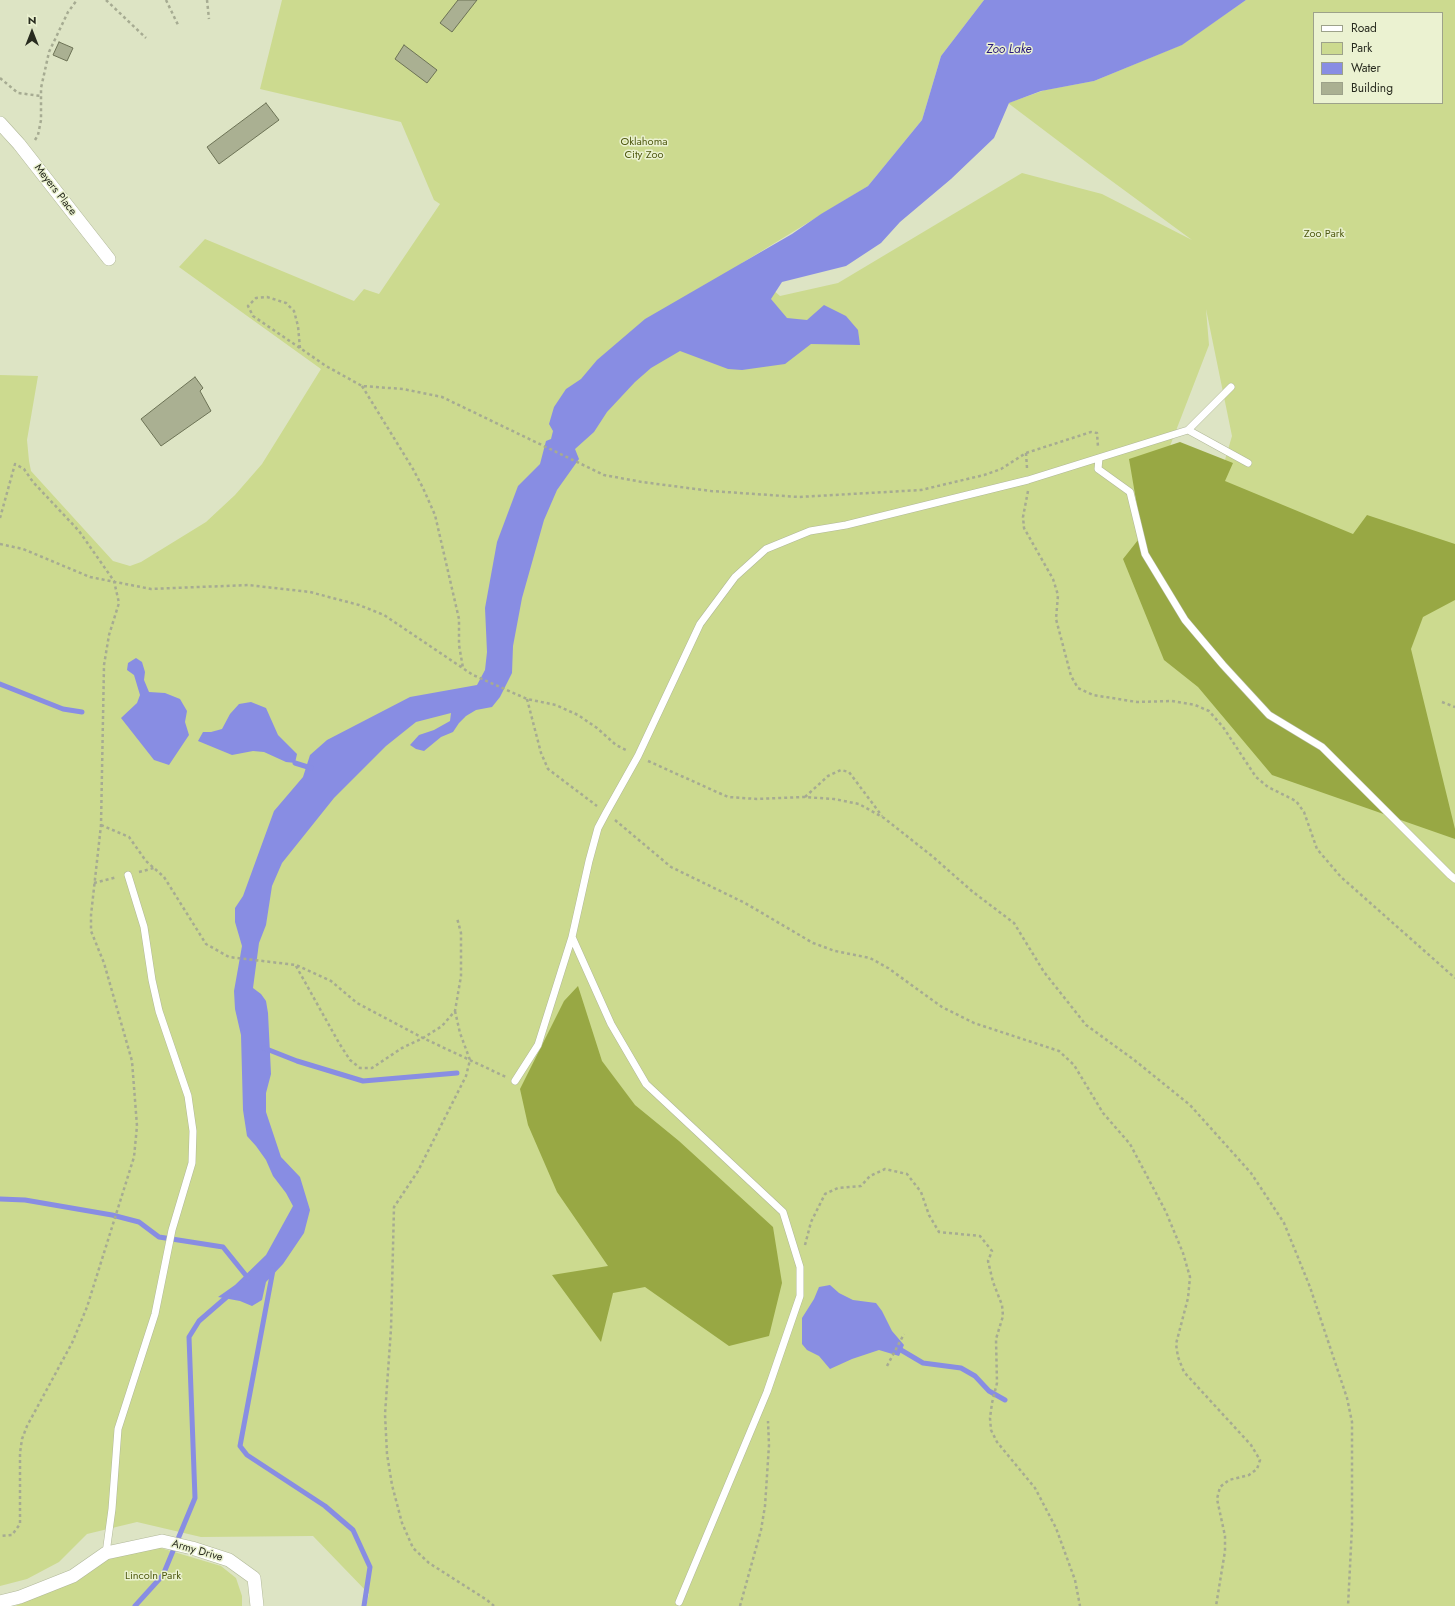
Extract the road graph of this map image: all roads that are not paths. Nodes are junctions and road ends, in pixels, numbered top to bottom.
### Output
1 (0, 123) edge
2 (109, 259) dead end
3 (1231, 387) dead end
4 (1188, 430) junction
5 (1099, 458) junction
6 (1248, 463) dead end
7 (128, 875) dead end
8 (1455, 879) edge
9 (572, 937) junction
10 (515, 1082) road end
11 (106, 1553) junction
12 (0, 1602) edge
13 (679, 1602) dead end
14 (257, 1606) edge

1 - 2 street, Meyers Place
3 - 4 lane
4 - 5 lane
4 - 6 lane
5 - 8 lane
5 - 9 lane
7 - 11 lane
9 - 10 lane
9 - 13 lane
11 - 12 street, Army Drive
11 - 14 street, Army Drive

